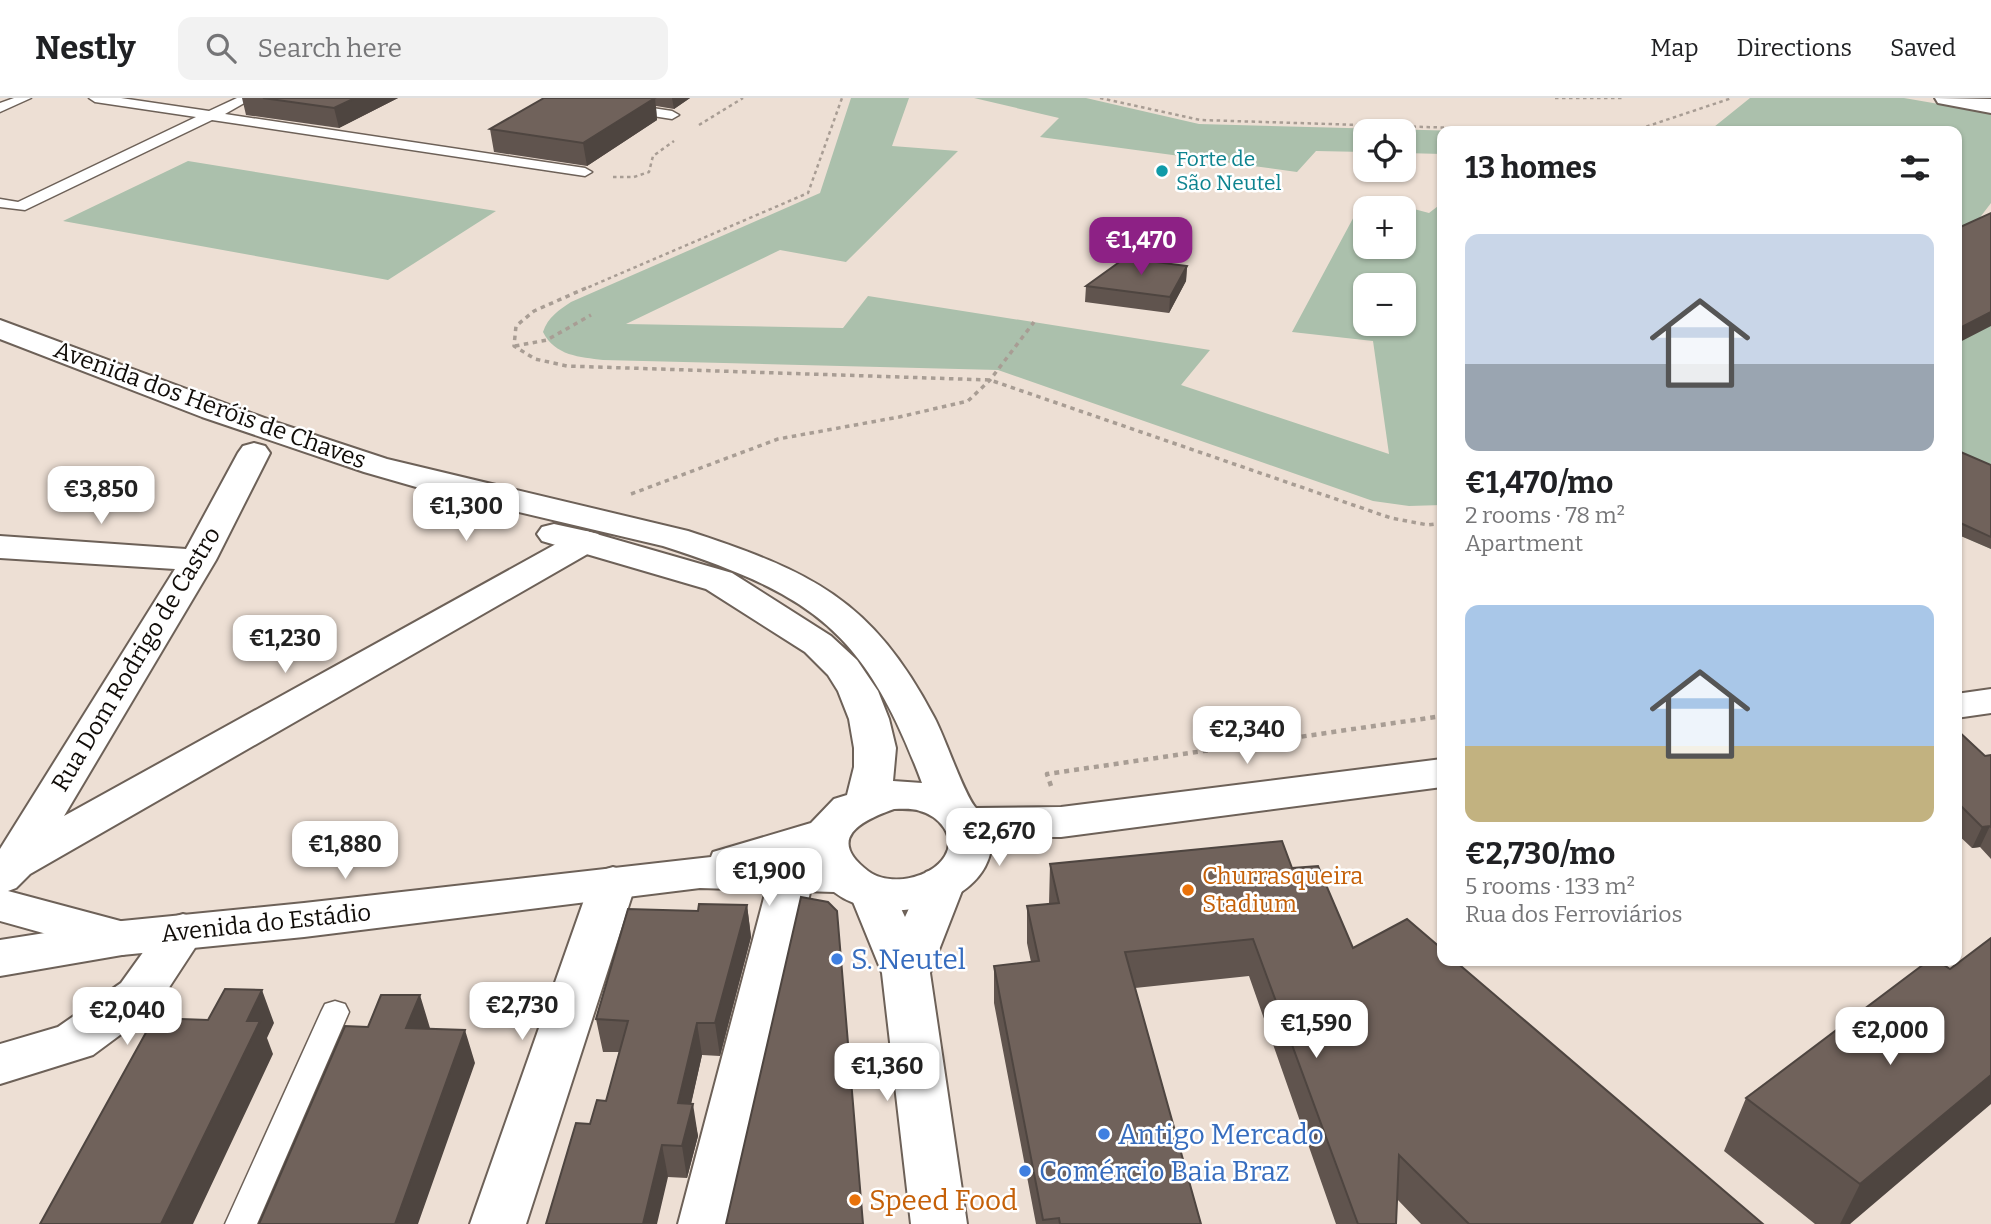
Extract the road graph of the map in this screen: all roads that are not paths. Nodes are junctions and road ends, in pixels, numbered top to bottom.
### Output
1 (25, 98) edge
2 (95, 98) edge
3 (247, 98) edge
4 (1946, 98) edge
5 (1991, 106) edge
6 (618, 107) edge
7 (0, 108) edge
8 (672, 115) dead end
9 (208, 116) junction
10 (585, 172) edge
11 (0, 204) edge
12 (0, 329) edge
13 (0, 356) edge
14 (254, 453) junction
15 (586, 541) junction
16 (0, 547) edge
17 (198, 560) junction
18 (1991, 701) edge
19 (1962, 705) edge
20 (1437, 774) edge
21 (867, 800) junction
22 (827, 833) junction
23 (957, 843) junction
24 (7, 870) edge
25 (701, 872) junction
26 (834, 881) junction
27 (613, 883) junction
28 (0, 905) edge
29 (183, 931) junction
30 (122, 938) junction
31 (0, 958) edge
32 (906, 973) junction
33 (335, 1012) dead end
34 (0, 1063) edge
35 (241, 1224) edge
36 (498, 1224) edge
37 (706, 1224) edge
38 (939, 1224) edge

1 - 7 lane
2 - 9 lane
3 - 9 lane
4 - 5 street
6 - 8 lane
9 - 10 lane
9 - 11 lane
12 - 23 street, Avenida dos Heróis de Chaves
13 - 14 street, Avenida dos Heróis de Chaves
14 - 15 street, Avenida dos Heróis de Chaves
14 - 17 street, Rua Dom Rodrigo de Castro
15 - 21 street, Avenida dos Heróis de Chaves
15 - 24 street
16 - 17 street
17 - 24 street, Rua Dom Rodrigo de Castro
18 - 19 street
20 - 23 street
21 - 22 street
21 - 23 street
22 - 25 street, Avenida do Estádio
22 - 26 street
23 - 26 street
23 - 32 street
25 - 26 street, Avenida do Estádio
25 - 27 street, Avenida do Estádio
26 - 32 street
26 - 37 street
27 - 29 street, Avenida do Estádio
27 - 36 street
28 - 30 street
29 - 30 street, Avenida do Estádio
29 - 34 street
30 - 31 street, Avenida do Estádio
32 - 38 street
33 - 35 lane

